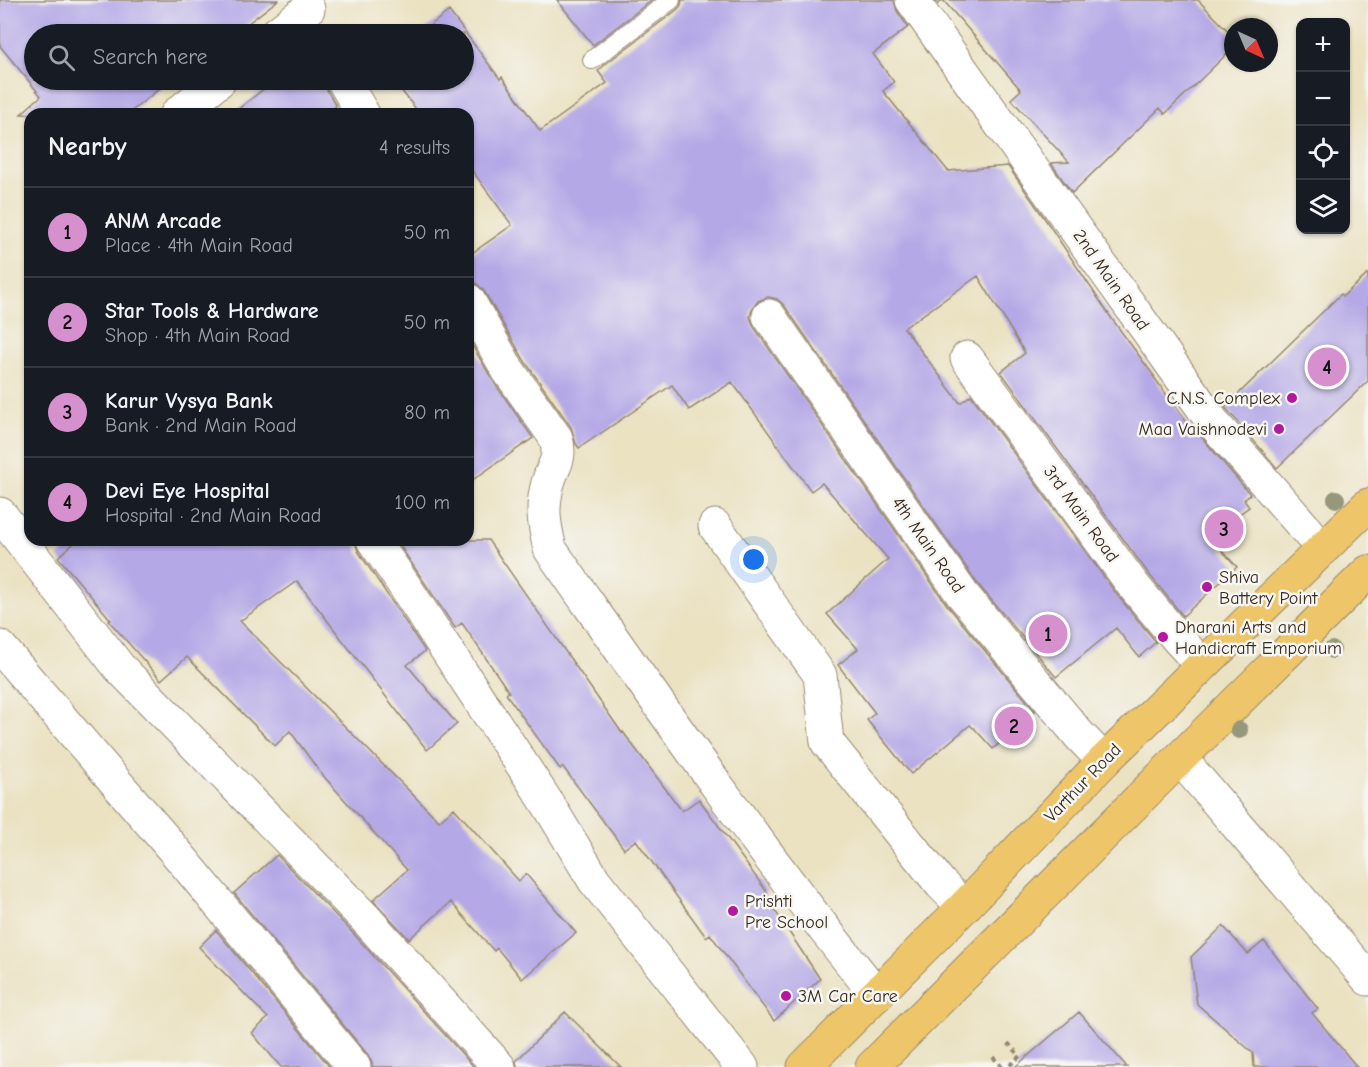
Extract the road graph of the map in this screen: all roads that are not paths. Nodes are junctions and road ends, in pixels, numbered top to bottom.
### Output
1 (671, 0) edge
2 (912, 0) edge
3 (310, 14) edge
4 (293, 24) edge
5 (592, 60) dead end
6 (207, 90) edge
7 (349, 90) edge
8 (184, 108) edge
9 (359, 108) edge
10 (474, 310) edge
11 (769, 316) dead end
12 (967, 358) dead end
13 (1368, 505) edge
14 (0, 514) edge
15 (715, 526) dead end
16 (24, 545) edge
17 (25, 546) edge
18 (377, 546) edge
19 (1323, 549) junction
20 (1368, 572) edge
21 (0, 646) edge
22 (1202, 665) junction
23 (1180, 758) junction
24 (1104, 761) junction
25 (964, 908) junction
26 (1368, 979) edge
27 (877, 995) junction
28 (354, 1067) edge
29 (499, 1067) edge
30 (742, 1067) edge
31 (804, 1067) edge
32 (872, 1067) edge

1 - 5 lane
2 - 19 street, 2nd Main Road
3 - 4 street
6 - 8 street
7 - 9 street
10 - 27 street
11 - 24 street, 4th Main Road
12 - 22 street, 3rd Main Road
13 - 19 main road, Varthur Road
14 - 16 street
15 - 25 street
17 - 29 street
18 - 30 street
19 - 22 main road, Varthur Road
20 - 23 main road
21 - 28 street
22 - 24 main road, Varthur Road
23 - 26 street
23 - 32 main road
24 - 25 main road, Varthur Road
25 - 27 main road, Varthur Road
27 - 31 main road, Varthur Road

